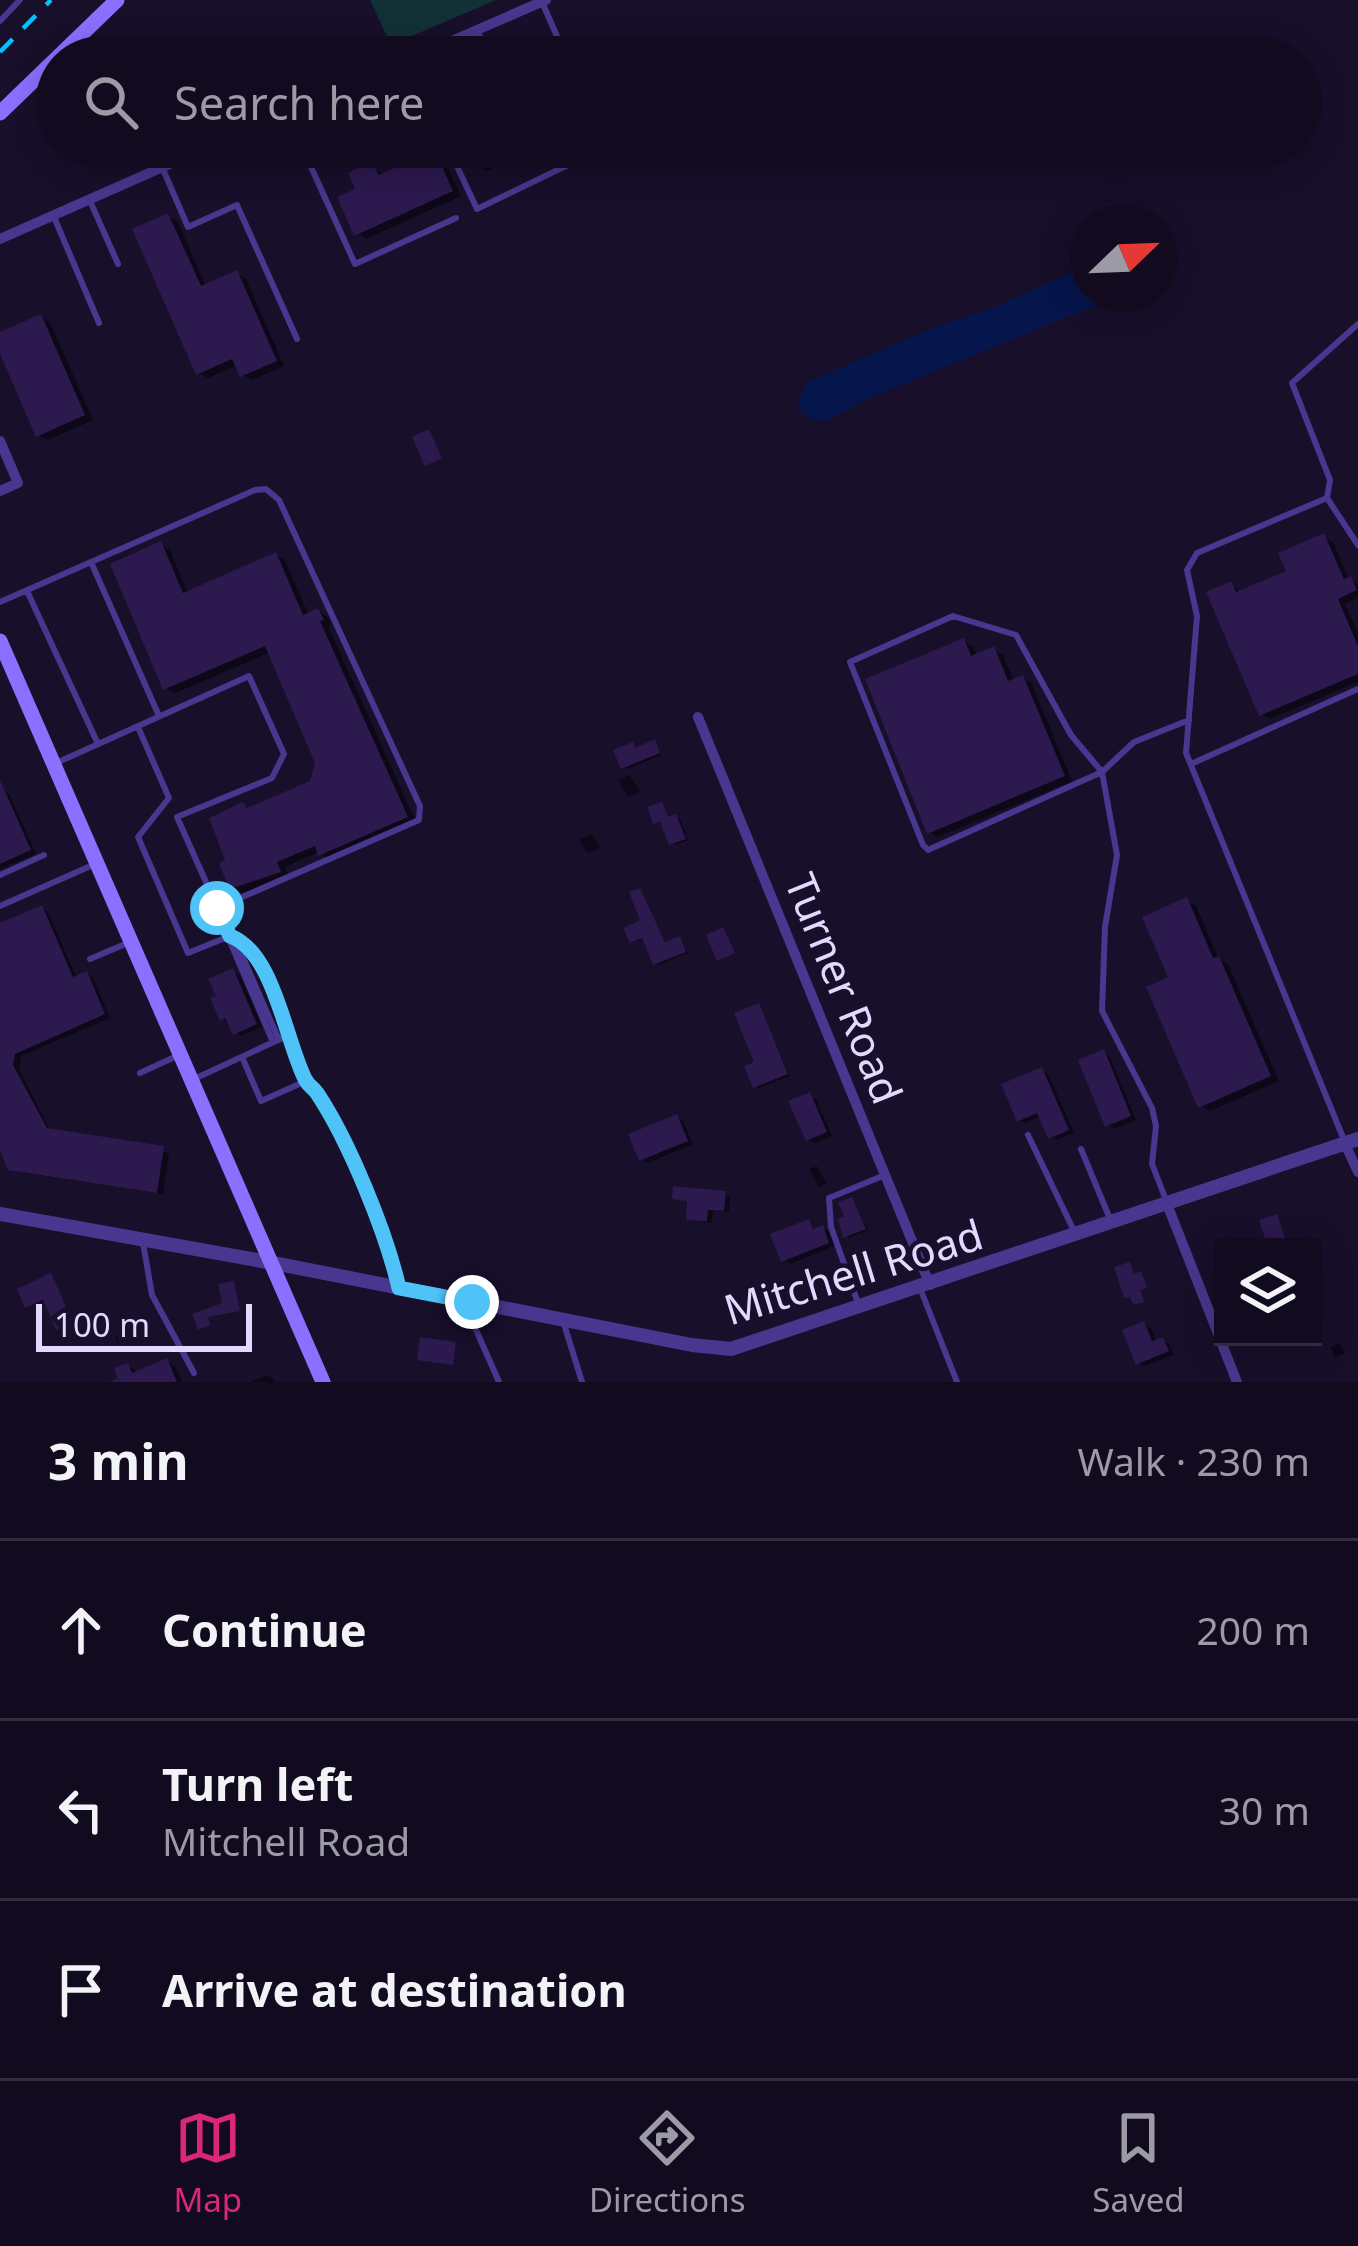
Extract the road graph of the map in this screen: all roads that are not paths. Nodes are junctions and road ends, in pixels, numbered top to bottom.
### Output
1 (20, 0) edge
2 (117, 0) edge
3 (544, 1) edge
4 (0, 21) edge
5 (477, 30) junction
6 (80, 36) edge
7 (463, 36) edge
8 (480, 36) edge
9 (557, 36) edge
10 (36, 78) edge
11 (0, 113) edge
12 (160, 168) edge
13 (162, 168) edge
14 (312, 168) edge
15 (458, 168) edge
16 (561, 168) edge
17 (89, 198) junction
18 (53, 214) junction
19 (456, 218) dead end
20 (0, 239) edge
21 (118, 264) dead end
22 (99, 323) dead end
23 (1358, 324) edge
24 (297, 339) dead end
25 (0, 441) edge
26 (0, 490) edge
27 (1327, 498) junction
28 (1358, 545) edge
29 (91, 562) junction
30 (27, 591) junction
31 (0, 602) edge
32 (0, 641) edge
33 (5, 668) edge
34 (1358, 689) edge
35 (159, 716) junction
36 (698, 717) dead end
37 (1189, 720) junction
38 (137, 726) junction
39 (98, 744) junction
40 (55, 764) junction
41 (1191, 764) junction
42 (1102, 772) junction
43 (169, 798) junction
44 (177, 817) junction
45 (44, 855) dead end
46 (98, 863) junction
47 (0, 875) edge
48 (0, 906) edge
49 (217, 908) junction
50 (231, 937) junction
51 (133, 940) junction
52 (90, 959) dead end
53 (291, 1034) junction
54 (276, 1041) junction
55 (183, 1053) junction
56 (242, 1057) junction
57 (140, 1072) dead end
58 (194, 1078) junction
59 (306, 1081) junction
60 (1028, 1135) dead end
61 (1352, 1141) edge
62 (1082, 1149) dead end
63 (1358, 1172) edge
64 (885, 1175) junction
65 (1167, 1204) junction
66 (0, 1214) edge
67 (1112, 1222) junction
68 (1076, 1234) junction
69 (143, 1239) junction
70 (273, 1263) junction
71 (925, 1287) junction
72 (399, 1288) junction
73 (472, 1302) junction
74 (860, 1307) junction
75 (564, 1320) junction
76 (194, 1373) dead end
77 (323, 1382) edge
78 (499, 1382) edge
79 (582, 1382) edge
80 (957, 1382) edge
81 (1237, 1382) edge

1 - 4 lane
2 - 6 main road
3 - 5 street
3 - 9 lane
5 - 7 street
5 - 8 lane
10 - 11 main road
12 - 17 street
13 - 24 lane
14 - 19 lane
15 - 16 lane
17 - 18 street
17 - 21 lane
18 - 20 street
18 - 22 lane
23 - 27 lane
25 - 26 street
27 - 28 lane
27 - 37 lane
29 - 30 lane
29 - 35 lane
29 - 49 lane
30 - 31 lane
30 - 39 lane
32 - 33 main road
33 - 40 main road
34 - 41 lane
35 - 38 lane
35 - 44 lane
36 - 64 street, Turner Road
37 - 41 lane
37 - 42 lane
38 - 39 lane
38 - 43 lane
39 - 40 lane
40 - 46 main road
41 - 61 lane
42 - 42 lane
42 - 65 lane
43 - 44 lane
43 - 50 lane
44 - 49 lane
45 - 47 lane
46 - 48 lane
46 - 51 main road
49 - 50 lane
50 - 53 lane
50 - 54 lane
51 - 52 lane
51 - 55 main road
53 - 54 lane
53 - 59 lane
54 - 56 lane
55 - 57 lane
55 - 58 main road
56 - 58 lane
56 - 59 lane
58 - 70 main road
59 - 72 lane
60 - 68 lane
61 - 63 street
61 - 65 street, Mitchell Road
62 - 67 lane
64 - 71 street, Turner Road
64 - 74 lane
65 - 67 street, Mitchell Road
65 - 81 street
66 - 69 street, Mitchell Road
67 - 68 street, Mitchell Road
68 - 71 street, Mitchell Road
69 - 70 street, Mitchell Road
69 - 76 lane
70 - 72 street, Mitchell Road
70 - 77 main road
71 - 74 street, Mitchell Road
71 - 80 lane
72 - 73 street, Mitchell Road
73 - 75 street, Mitchell Road
73 - 78 lane
74 - 75 street, Mitchell Road
75 - 79 lane

